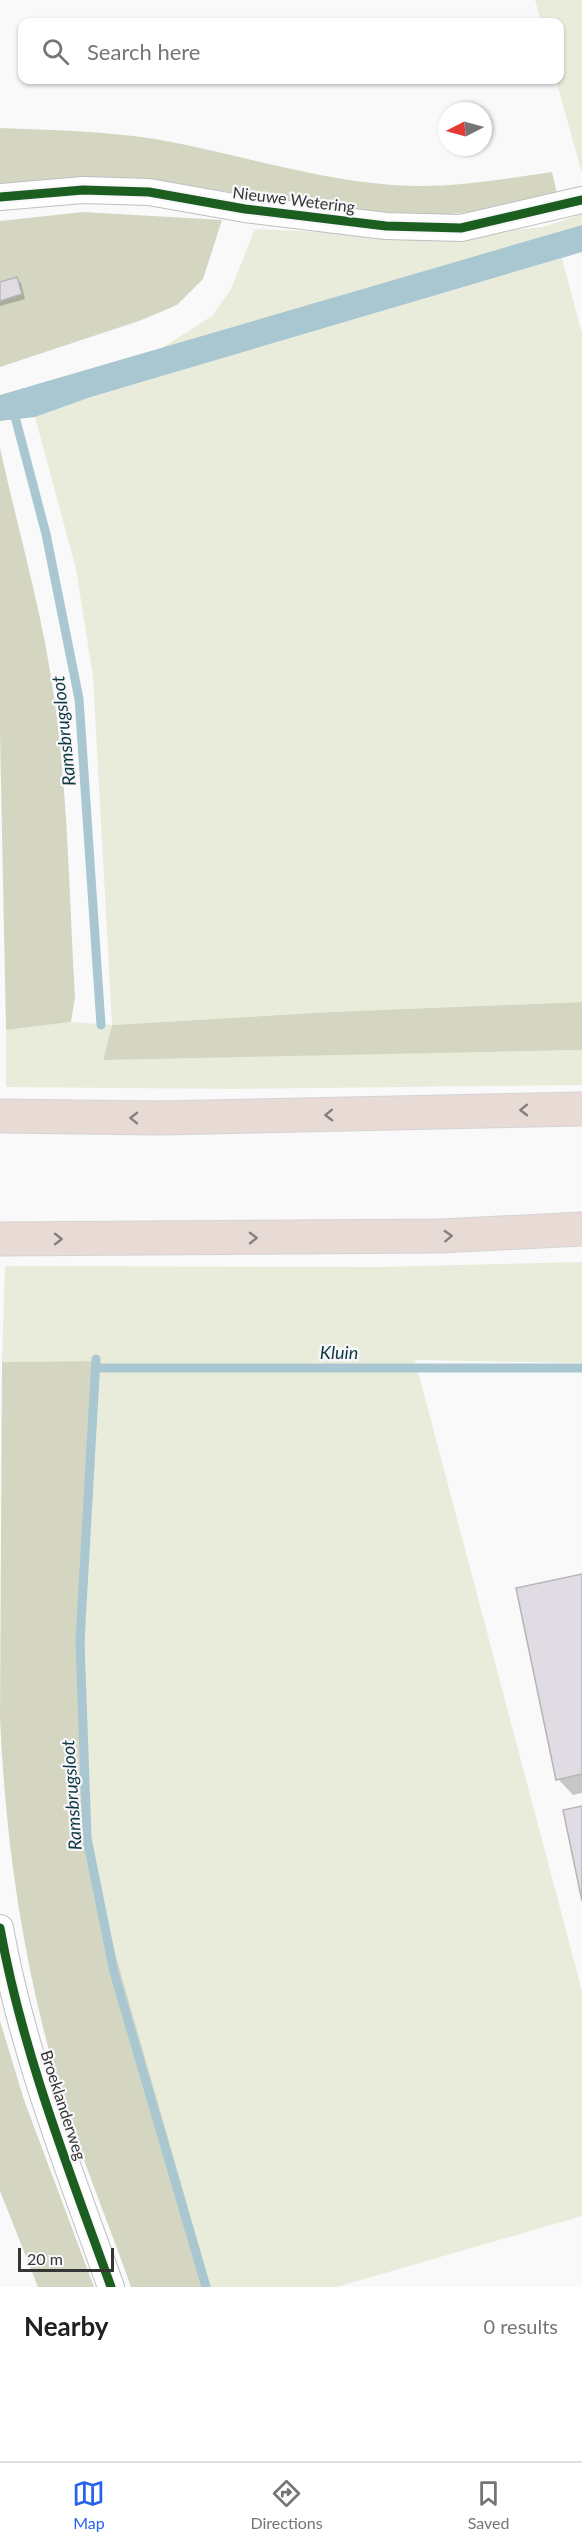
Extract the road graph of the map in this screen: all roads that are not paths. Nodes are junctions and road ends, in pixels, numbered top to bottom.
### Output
1 (0, 197) edge
2 (582, 200) edge
3 (582, 1109) edge
4 (0, 1116) edge
5 (582, 1230) edge
6 (0, 1239) edge
7 (0, 1928) edge
8 (111, 2287) edge

1 - 2 street, Nieuwe Wetering
3 -> 4 highway
6 -> 5 highway
7 - 8 street, Broeklanderweg

